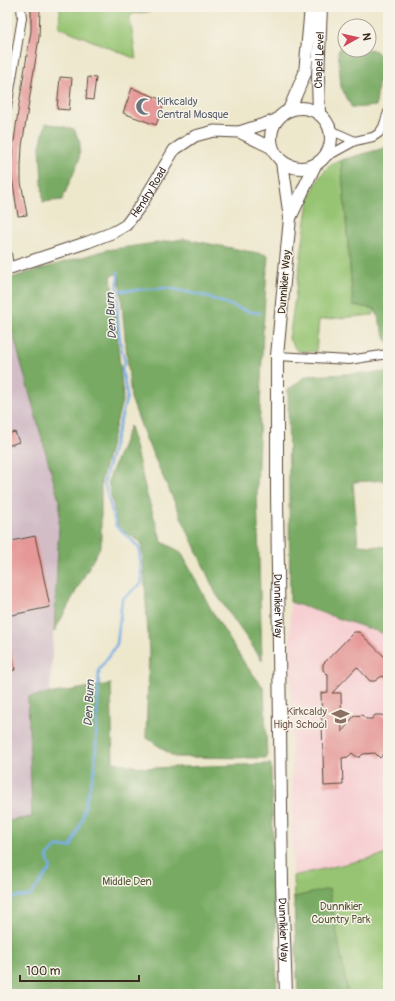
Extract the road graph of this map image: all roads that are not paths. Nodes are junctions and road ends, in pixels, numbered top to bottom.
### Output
1 (21, 7) edge
2 (311, 7) edge
3 (321, 7) edge
4 (7, 108) edge
5 (289, 110) junction
6 (388, 112) edge
7 (320, 114) junction
8 (276, 120) junction
9 (330, 130) junction
10 (239, 132) junction
11 (355, 141) junction
12 (272, 148) junction
13 (320, 161) junction
14 (282, 162) junction
15 (290, 218) junction
16 (7, 253) edge
17 (8, 269) edge
18 (388, 354) edge
19 (277, 356) junction
20 (286, 994) edge

1 - 4 street
2 - 5 main road, Chapel Level
3 - 7 main road, Chapel Level
5 - 7 main road
5 - 8 main road
6 - 11 street
7 - 9 main road
8 - 10 street, Hendry Road
8 - 12 main road
9 - 11 street
9 - 13 main road
10 - 12 street, Hendry Road
10 - 17 street, Hendry Road
11 - 13 street
12 - 14 main road
13 - 14 main road
13 - 15 main road, Dunnikier Way
14 - 15 main road, Dunnikier Way
15 - 19 main road, Dunnikier Way
16 - 17 street
18 - 19 street
19 - 20 main road, Dunnikier Way

